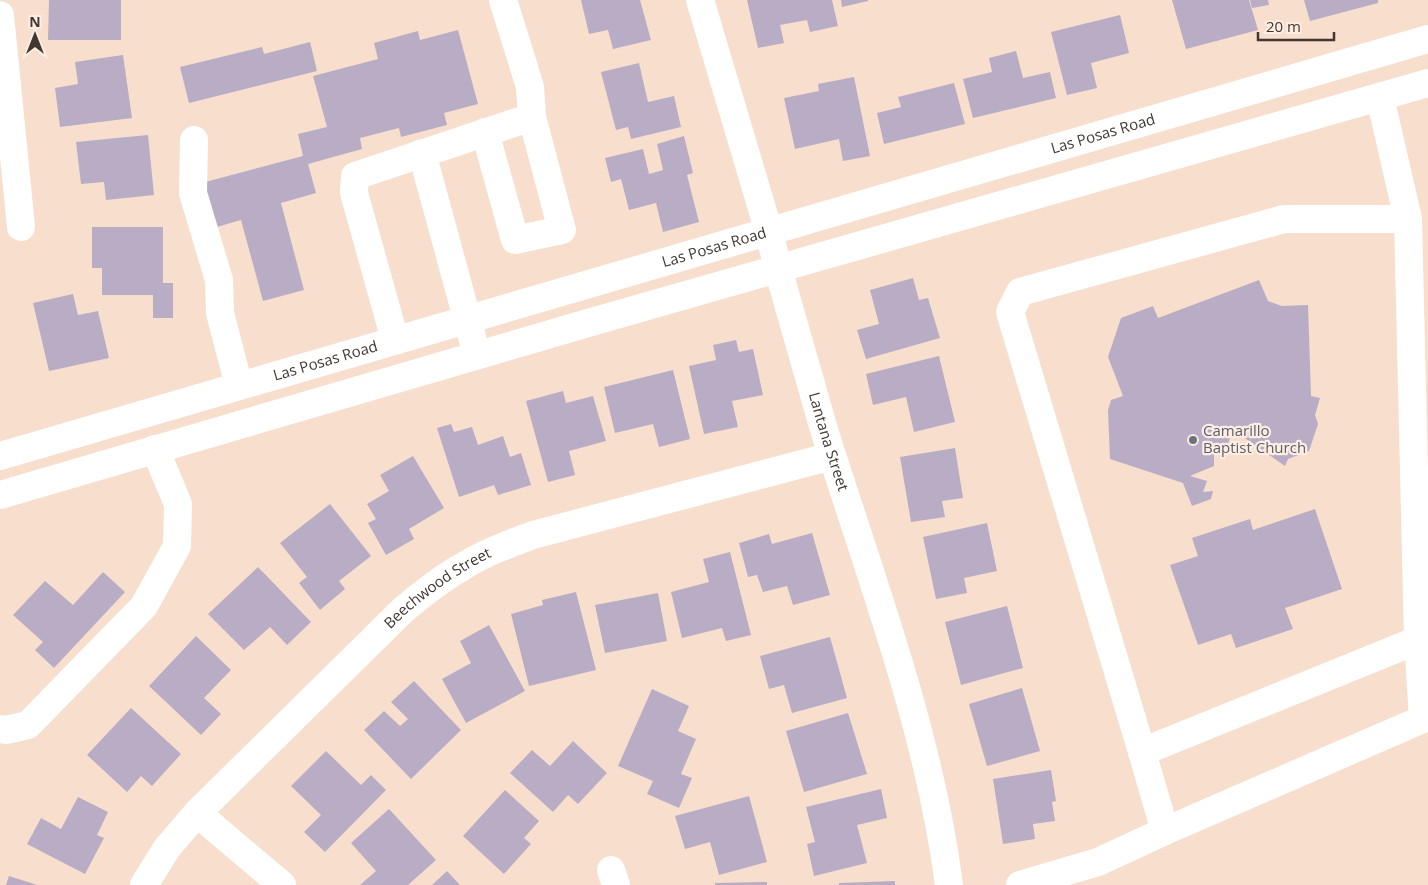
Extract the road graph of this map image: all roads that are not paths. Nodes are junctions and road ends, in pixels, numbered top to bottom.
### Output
1 (502, 0) edge
2 (700, 0) edge
3 (0, 15) edge
4 (1428, 40) edge
5 (1428, 82) edge
6 (1380, 97) junction
7 (532, 117) junction
8 (484, 132) junction
9 (194, 140) dead end
10 (422, 153) junction
11 (1408, 219) junction
12 (21, 227) dead end
13 (768, 232) junction
14 (777, 268) junction
15 (468, 319) junction
16 (395, 340) junction
17 (478, 355) junction
18 (239, 386) junction
19 (154, 449) junction
20 (0, 456) edge
21 (832, 456) junction
22 (0, 494) edge
23 (1423, 640) edge
24 (0, 729) edge
25 (1142, 752) junction
26 (197, 813) junction
27 (1166, 831) junction
28 (144, 885) edge
29 (282, 885) edge
30 (949, 885) edge
31 (1020, 885) edge

1 - 7 main road
2 - 13 main road, Lantana Street
3 - 12 main road
4 - 13 main road, Las Posas Road
5 - 6 main road
6 - 11 main road
6 - 14 main road
7 - 8 main road
7 - 8 main road
8 - 10 main road
9 - 18 main road
10 - 15 main road
10 - 16 main road
11 - 23 main road
11 - 25 main road
13 - 14 main road, Lantana Street
13 - 15 main road, Las Posas Road
14 - 17 main road
14 - 21 main road, Lantana Street
15 - 16 main road, Las Posas Road
15 - 17 main road
16 - 18 main road, Las Posas Road
17 - 19 main road
18 - 20 main road, Las Posas Road
19 - 22 main road
19 - 24 main road
21 - 26 main road, Beechwood Street
21 - 30 main road, Lantana Street
23 - 25 main road
23 - 27 main road
25 - 27 main road
26 - 28 main road, Beechwood Street
26 - 29 main road
27 - 31 main road

